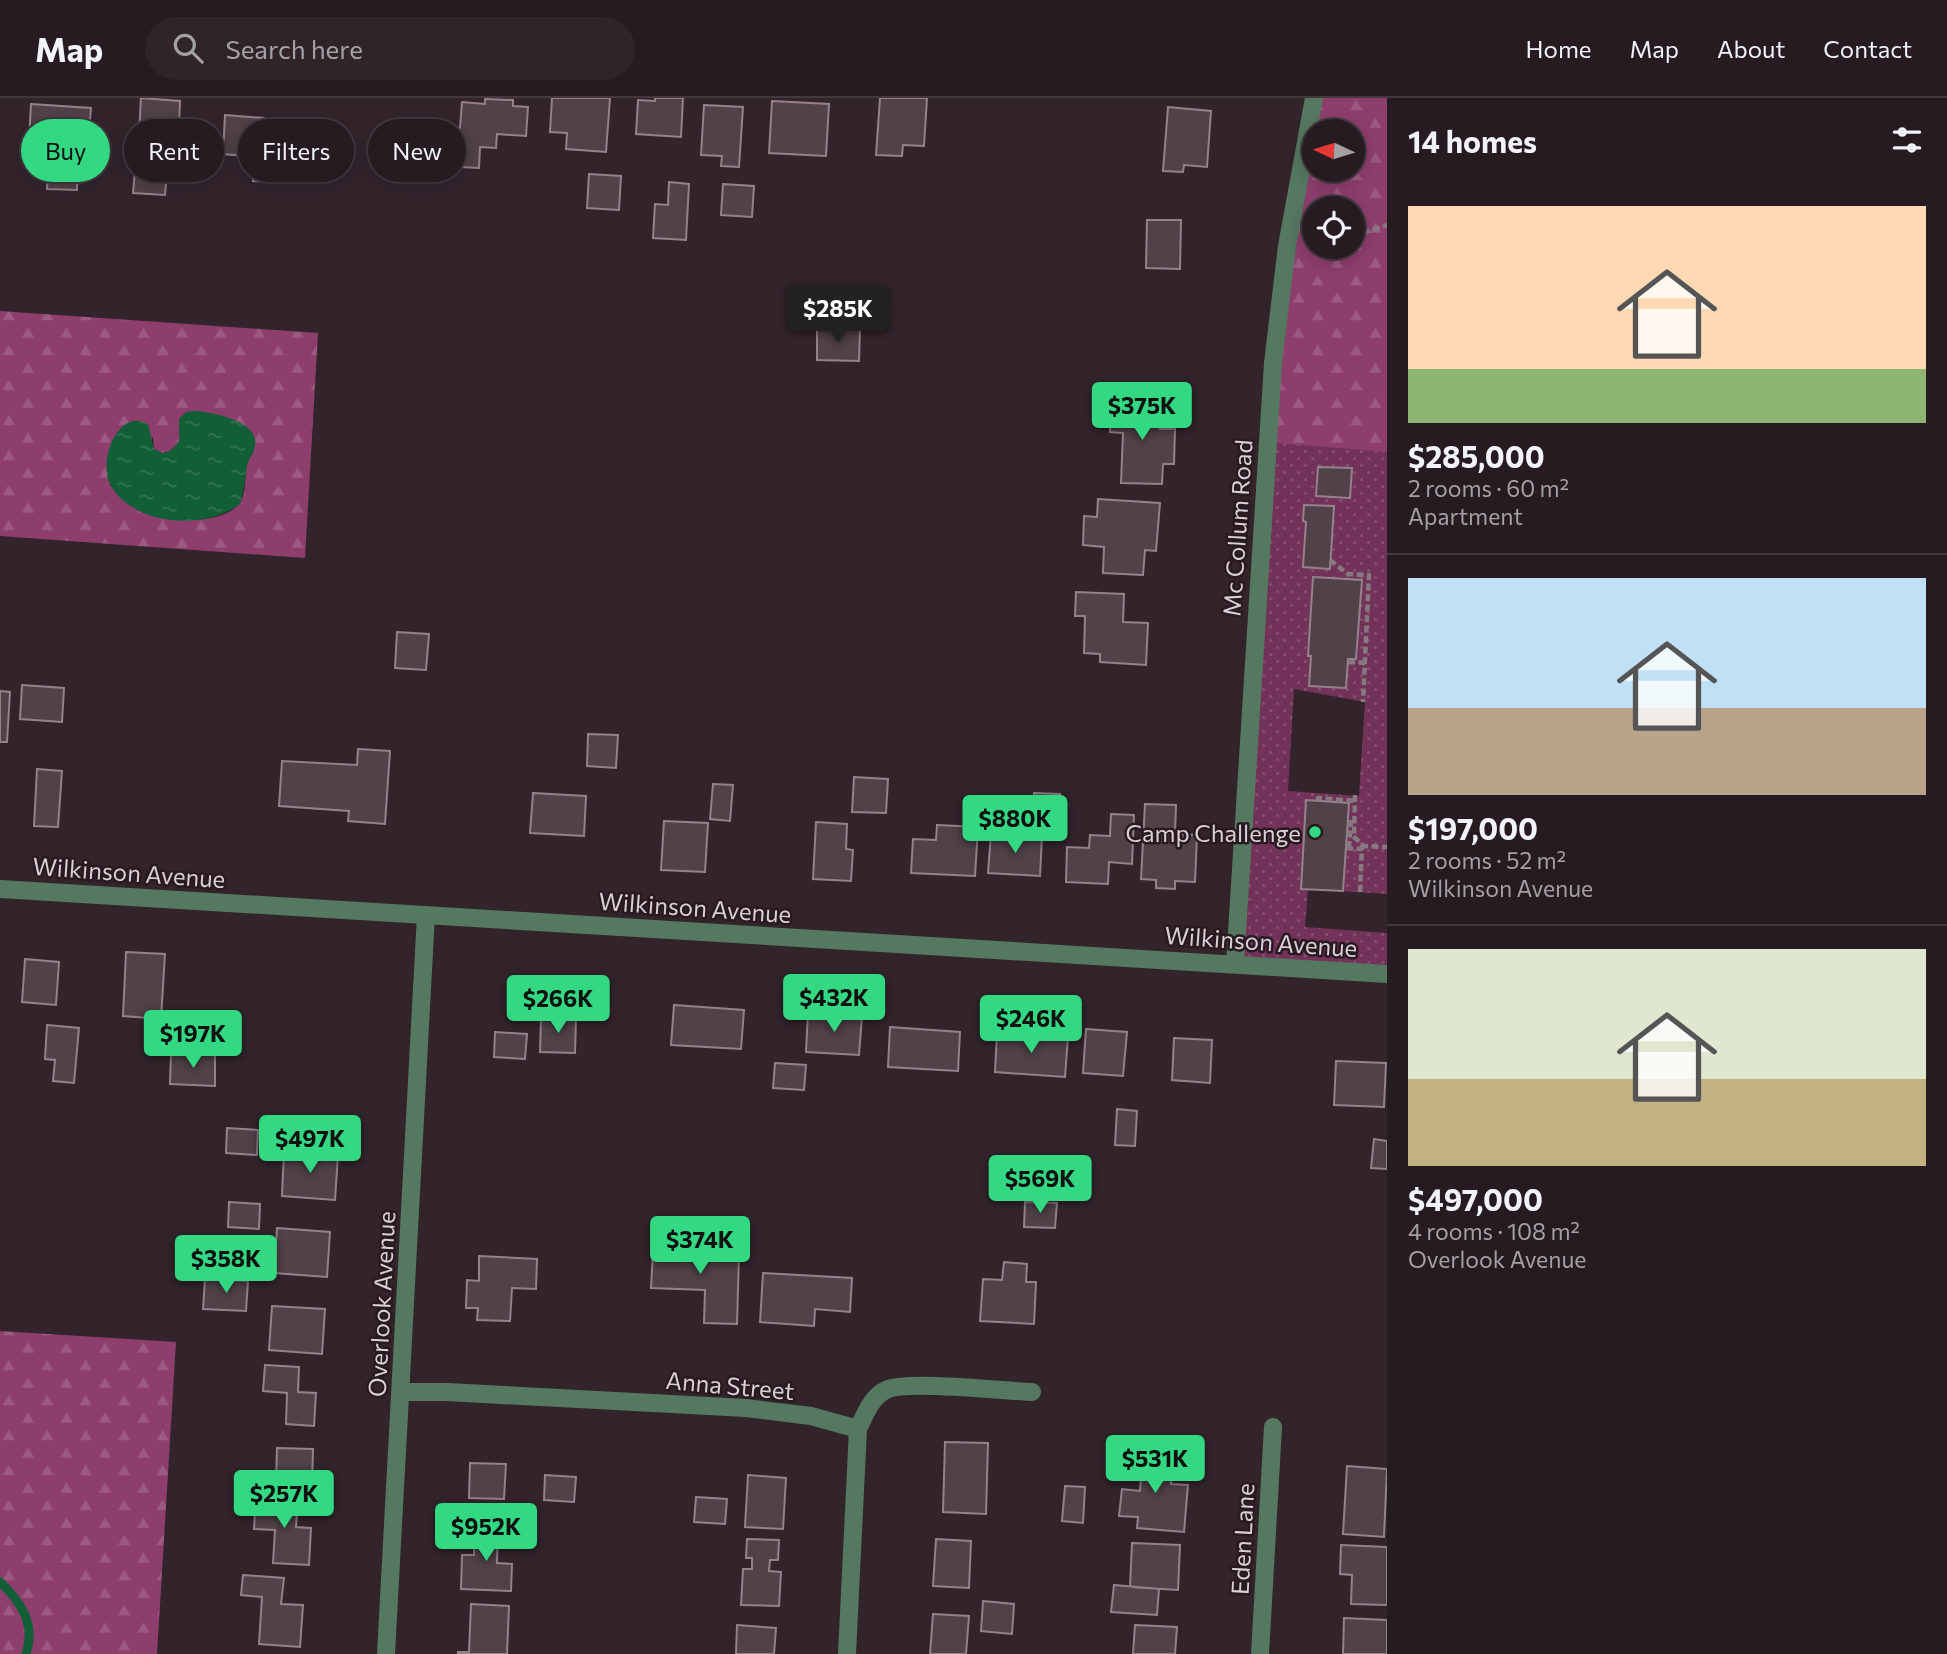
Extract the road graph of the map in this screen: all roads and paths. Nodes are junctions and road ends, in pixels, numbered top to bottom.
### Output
1 (1314, 98) edge
2 (1387, 225) edge
3 (1365, 232) edge
4 (1330, 561) dead end
5 (1359, 620) dead end
6 (1367, 620) junction
7 (1348, 662) dead end
8 (1365, 663) junction
9 (1363, 702) dead end
10 (1318, 801) dead end
11 (1354, 818) junction
12 (1362, 847) junction
13 (1387, 847) edge
14 (0, 888) edge
15 (1360, 892) dead end
16 (426, 915) junction
17 (1235, 964) junction
18 (1387, 974) edge
19 (401, 1392) junction
20 (1032, 1392) dead end
21 (1273, 1427) dead end
22 (858, 1429) junction
23 (386, 1654) edge
24 (846, 1654) edge
25 (1260, 1654) edge

1 - 17 street, Mc Collum Road
2 - 3 path
4 - 6 path
5 - 6 path
6 - 8 path
7 - 8 path
8 - 9 path
10 - 11 path
11 - 12 path
11 - 12 path
12 - 13 path
12 - 15 path
14 - 16 street, Wilkinson Avenue
16 - 17 street, Wilkinson Avenue
16 - 19 street, Overlook Avenue
17 - 18 street, Wilkinson Avenue
19 - 22 street, Anna Street
19 - 23 street, Overlook Avenue
20 - 22 street
21 - 25 street, Eden Lane
22 - 24 street

